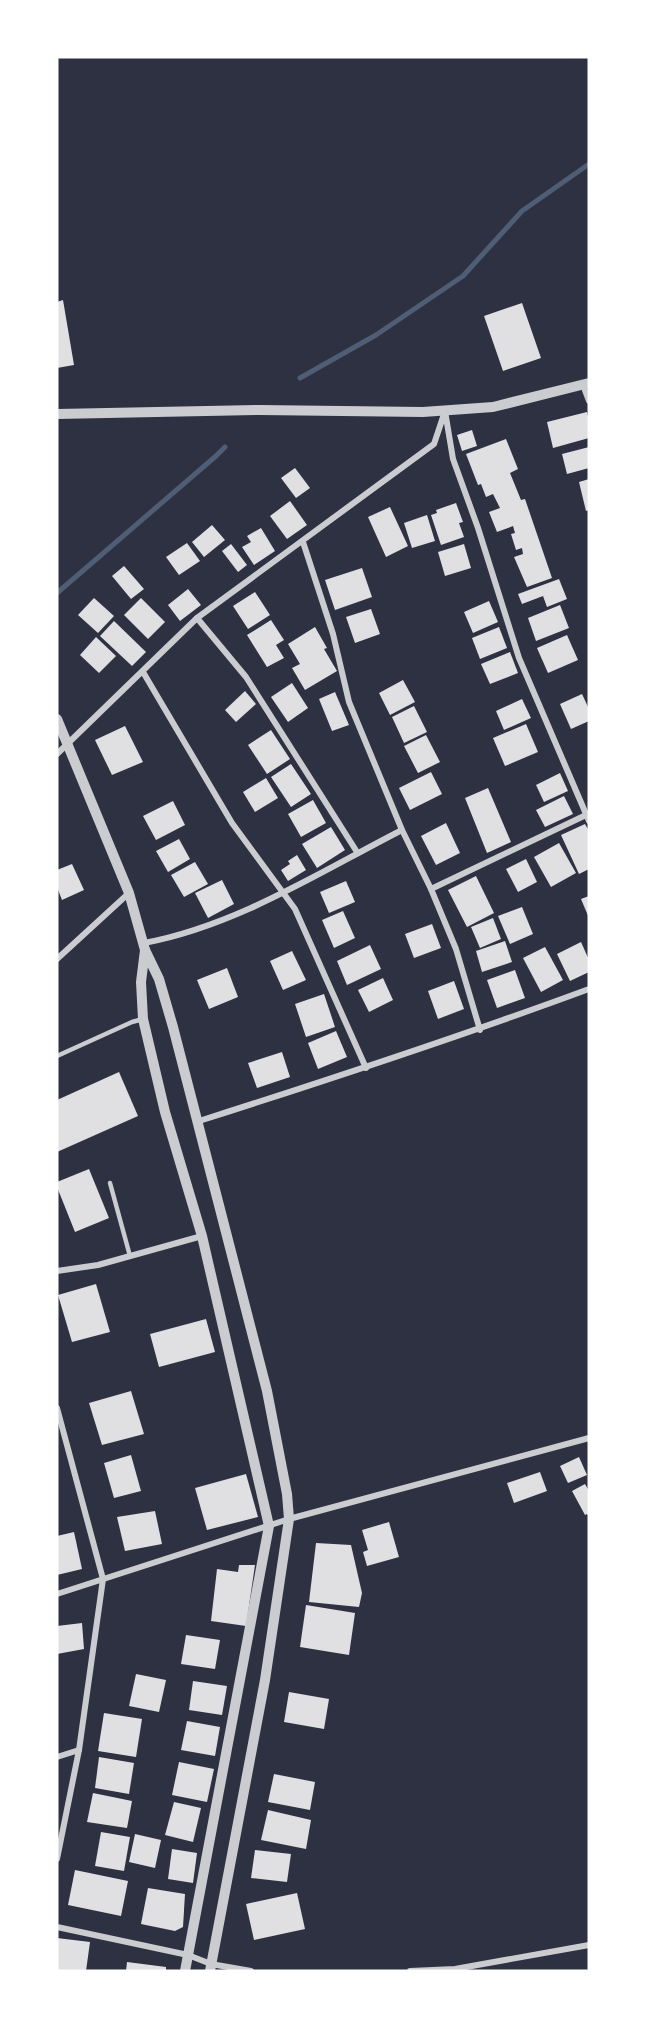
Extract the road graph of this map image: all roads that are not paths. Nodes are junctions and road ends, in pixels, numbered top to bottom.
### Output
1 (586, 384) edge
2 (589, 401) edge
3 (445, 411) junction
4 (57, 414) edge
5 (303, 542) junction
6 (197, 618) junction
7 (143, 672) junction
8 (57, 719) edge
9 (67, 744) junction
10 (57, 754) edge
11 (588, 818) edge
12 (402, 830) junction
13 (357, 852) junction
14 (430, 889) junction
15 (129, 893) junction
16 (284, 893) junction
17 (145, 947) junction
18 (57, 958) edge
19 (589, 989) edge
20 (143, 1019) junction
21 (480, 1030) junction
22 (57, 1056) edge
23 (366, 1068) junction
24 (196, 1122) junction
25 (110, 1183) dead end
26 (202, 1236) junction
27 (130, 1256) junction
28 (57, 1271) edge
29 (57, 1412) edge
30 (589, 1438) edge
31 (289, 1519) junction
32 (269, 1526) junction
33 (103, 1579) junction
34 (57, 1594) edge
35 (79, 1750) junction
36 (57, 1757) edge
37 (57, 1859) edge
38 (57, 1928) edge
39 (589, 1945) edge
40 (188, 1955) junction
41 (210, 1967) edge
42 (184, 1971) edge
43 (251, 1971) edge
44 (410, 1971) edge

1 - 2 street
1 - 3 street
3 - 4 street
3 - 5 street
3 - 11 street
5 - 6 street
5 - 12 street
6 - 7 street
6 - 13 street
7 - 9 street
7 - 16 street
8 - 9 street
9 - 10 street
9 - 15 street
11 - 14 street
12 - 13 street
12 - 14 street
13 - 16 street
14 - 21 street
15 - 17 street
15 - 18 street
16 - 17 street
16 - 23 street
17 - 20 street
17 - 24 street
19 - 21 street
20 - 22 lane
20 - 26 street
21 - 23 street
23 - 24 street
24 - 31 street
25 - 27 lane
26 - 27 street
26 - 32 street
27 - 28 street
29 - 33 street
30 - 31 street
31 - 32 street
31 - 41 street
32 - 33 street
32 - 40 street
33 - 34 street
33 - 35 street
35 - 36 street
35 - 37 street
38 - 40 street
39 - 44 street
40 - 41 street
40 - 42 street
41 - 43 street

